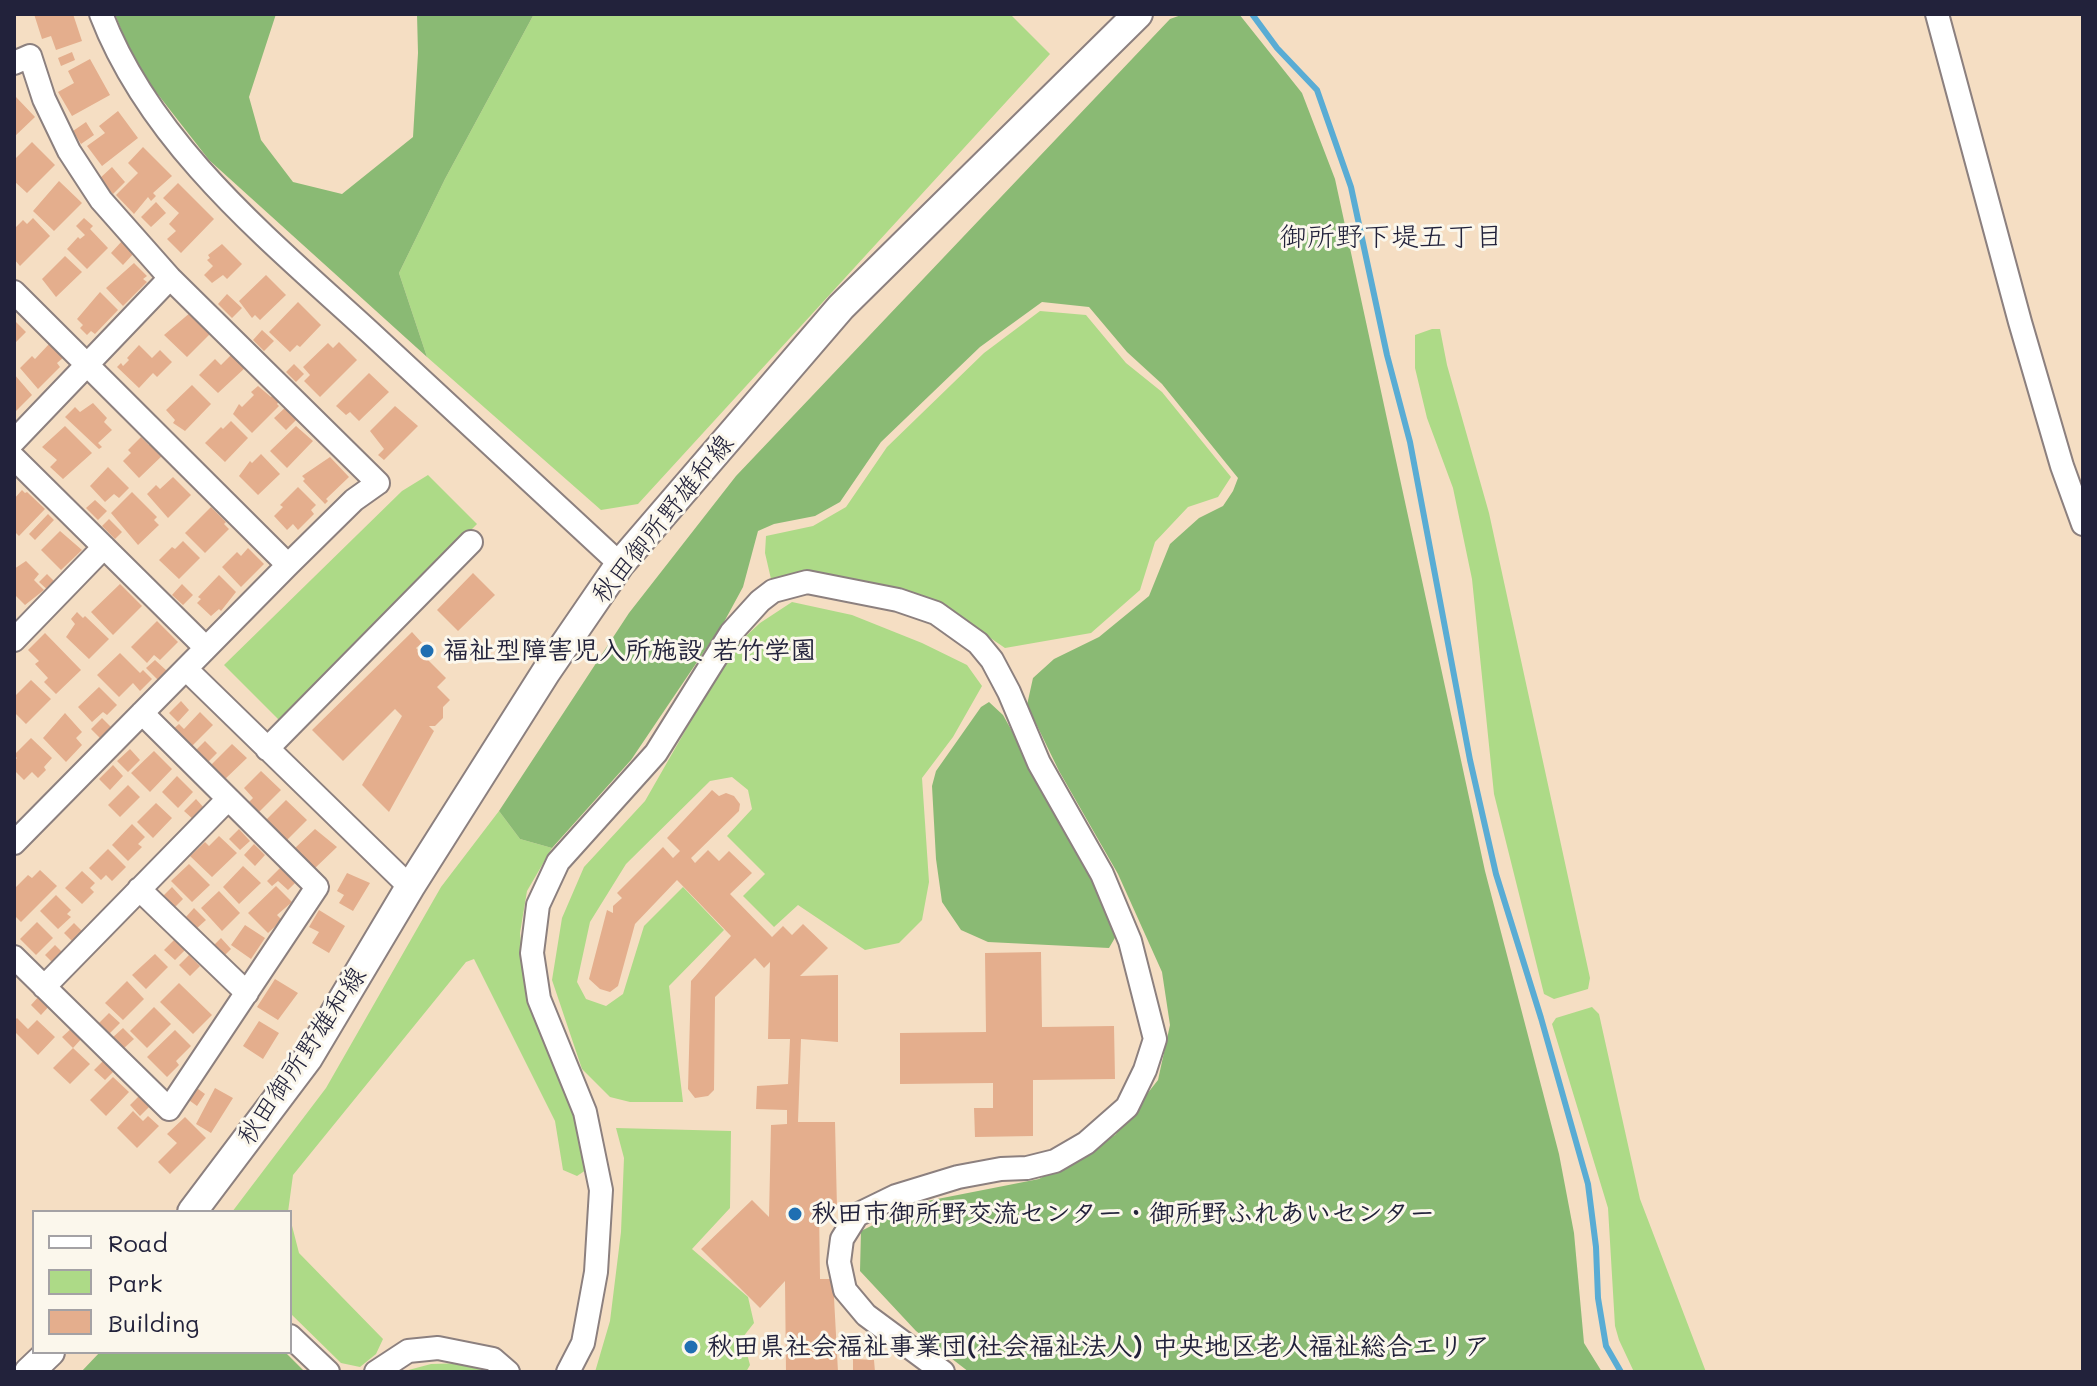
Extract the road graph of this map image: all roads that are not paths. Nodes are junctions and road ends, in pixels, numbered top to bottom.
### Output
1 (101, 14) edge
2 (1138, 14) edge
3 (1937, 14) edge
4 (14, 63) edge
5 (170, 278) junction
6 (14, 292) edge
7 (88, 365) junction
8 (14, 441) edge
9 (14, 458) edge
10 (2083, 524) edge
11 (471, 542) dead end
12 (104, 547) junction
13 (620, 564) junction
14 (288, 565) junction
15 (14, 640) edge
16 (206, 648) junction
17 (186, 669) junction
18 (142, 713) junction
19 (267, 749) junction
20 (228, 799) junction
21 (14, 843) edge
22 (410, 887) junction
23 (139, 889) junction
24 (14, 957) edge
25 (44, 987) junction
26 (247, 993) junction
27 (194, 1210) edge
28 (292, 1338) edge
29 (48, 1354) edge
30 (29, 1372) edge
31 (328, 1372) edge
32 (376, 1372) edge
33 (508, 1372) edge
34 (568, 1372) edge
35 (943, 1372) edge

1 - 13 street
2 - 13 main road, 秋田御所野雄和線
3 - 10 street
4 - 5 street
5 - 7 street
5 - 14 street
6 - 7 street
7 - 8 street
7 - 14 street
9 - 12 street
11 - 19 street
12 - 15 street
12 - 16 street
13 - 22 main road, 秋田御所野雄和線
14 - 16 street
16 - 17 street
17 - 18 street
17 - 19 street
18 - 20 street
18 - 21 street
19 - 22 street
20 - 23 street
20 - 26 street
22 - 27 main road, 秋田御所野雄和線
23 - 25 street
23 - 26 street
24 - 25 street
25 - 26 street
28 - 31 street
29 - 30 main road
32 - 33 street
34 - 35 street

